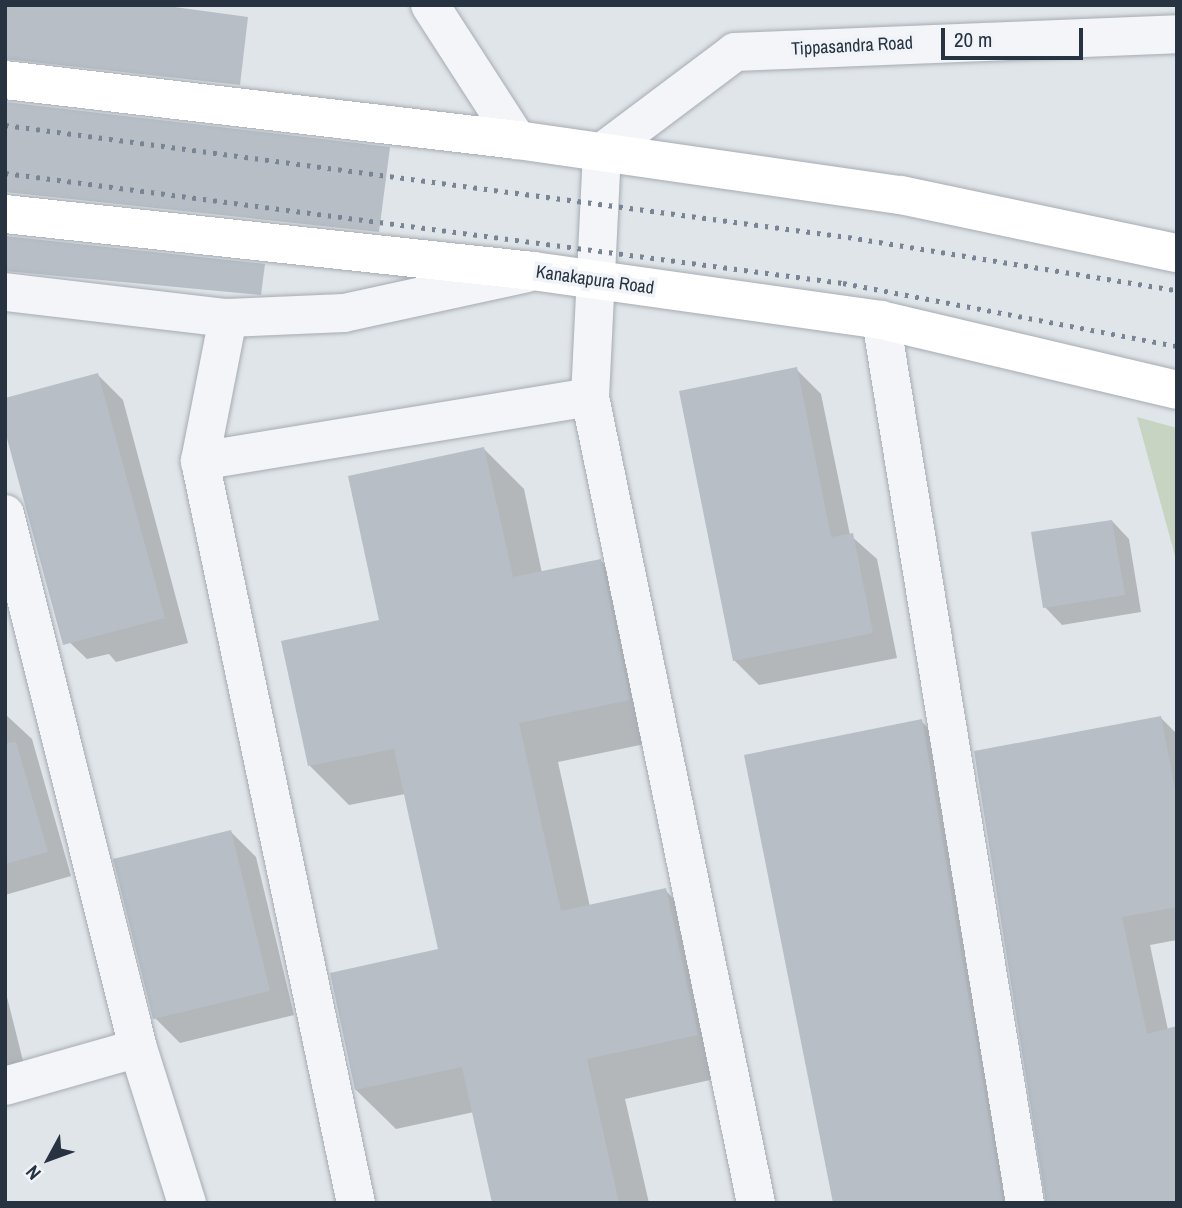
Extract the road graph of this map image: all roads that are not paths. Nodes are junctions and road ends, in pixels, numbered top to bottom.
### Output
1 (429, 5) edge
2 (1177, 34) edge
3 (5, 80) edge
4 (517, 140) junction
5 (602, 152) junction
6 (5, 214) edge
7 (1177, 253) edge
8 (533, 271) junction
9 (593, 280) junction
10 (5, 292) edge
11 (228, 318) junction
12 (881, 320) junction
13 (1177, 390) edge
14 (590, 397) junction
15 (200, 461) junction
16 (5, 514) edge
17 (138, 1048) junction
18 (5, 1086) edge
19 (187, 1203) edge
20 (356, 1203) edge
21 (756, 1203) edge
22 (1025, 1203) edge

1 - 4 street
2 - 5 street, Tippasandra Road
3 - 4 highway
4 - 5 highway
5 - 7 highway
5 - 9 street
6 - 8 highway, Kanakapura Road
8 - 9 highway, Kanakapura Road
8 - 11 street
9 - 12 highway, Kanakapura Road
9 - 14 street
10 - 11 street
11 - 15 street
12 - 13 highway, Kanakapura Road
12 - 22 street
14 - 15 street
14 - 21 street
15 - 20 street
16 - 17 street
17 - 18 street
17 - 19 street

